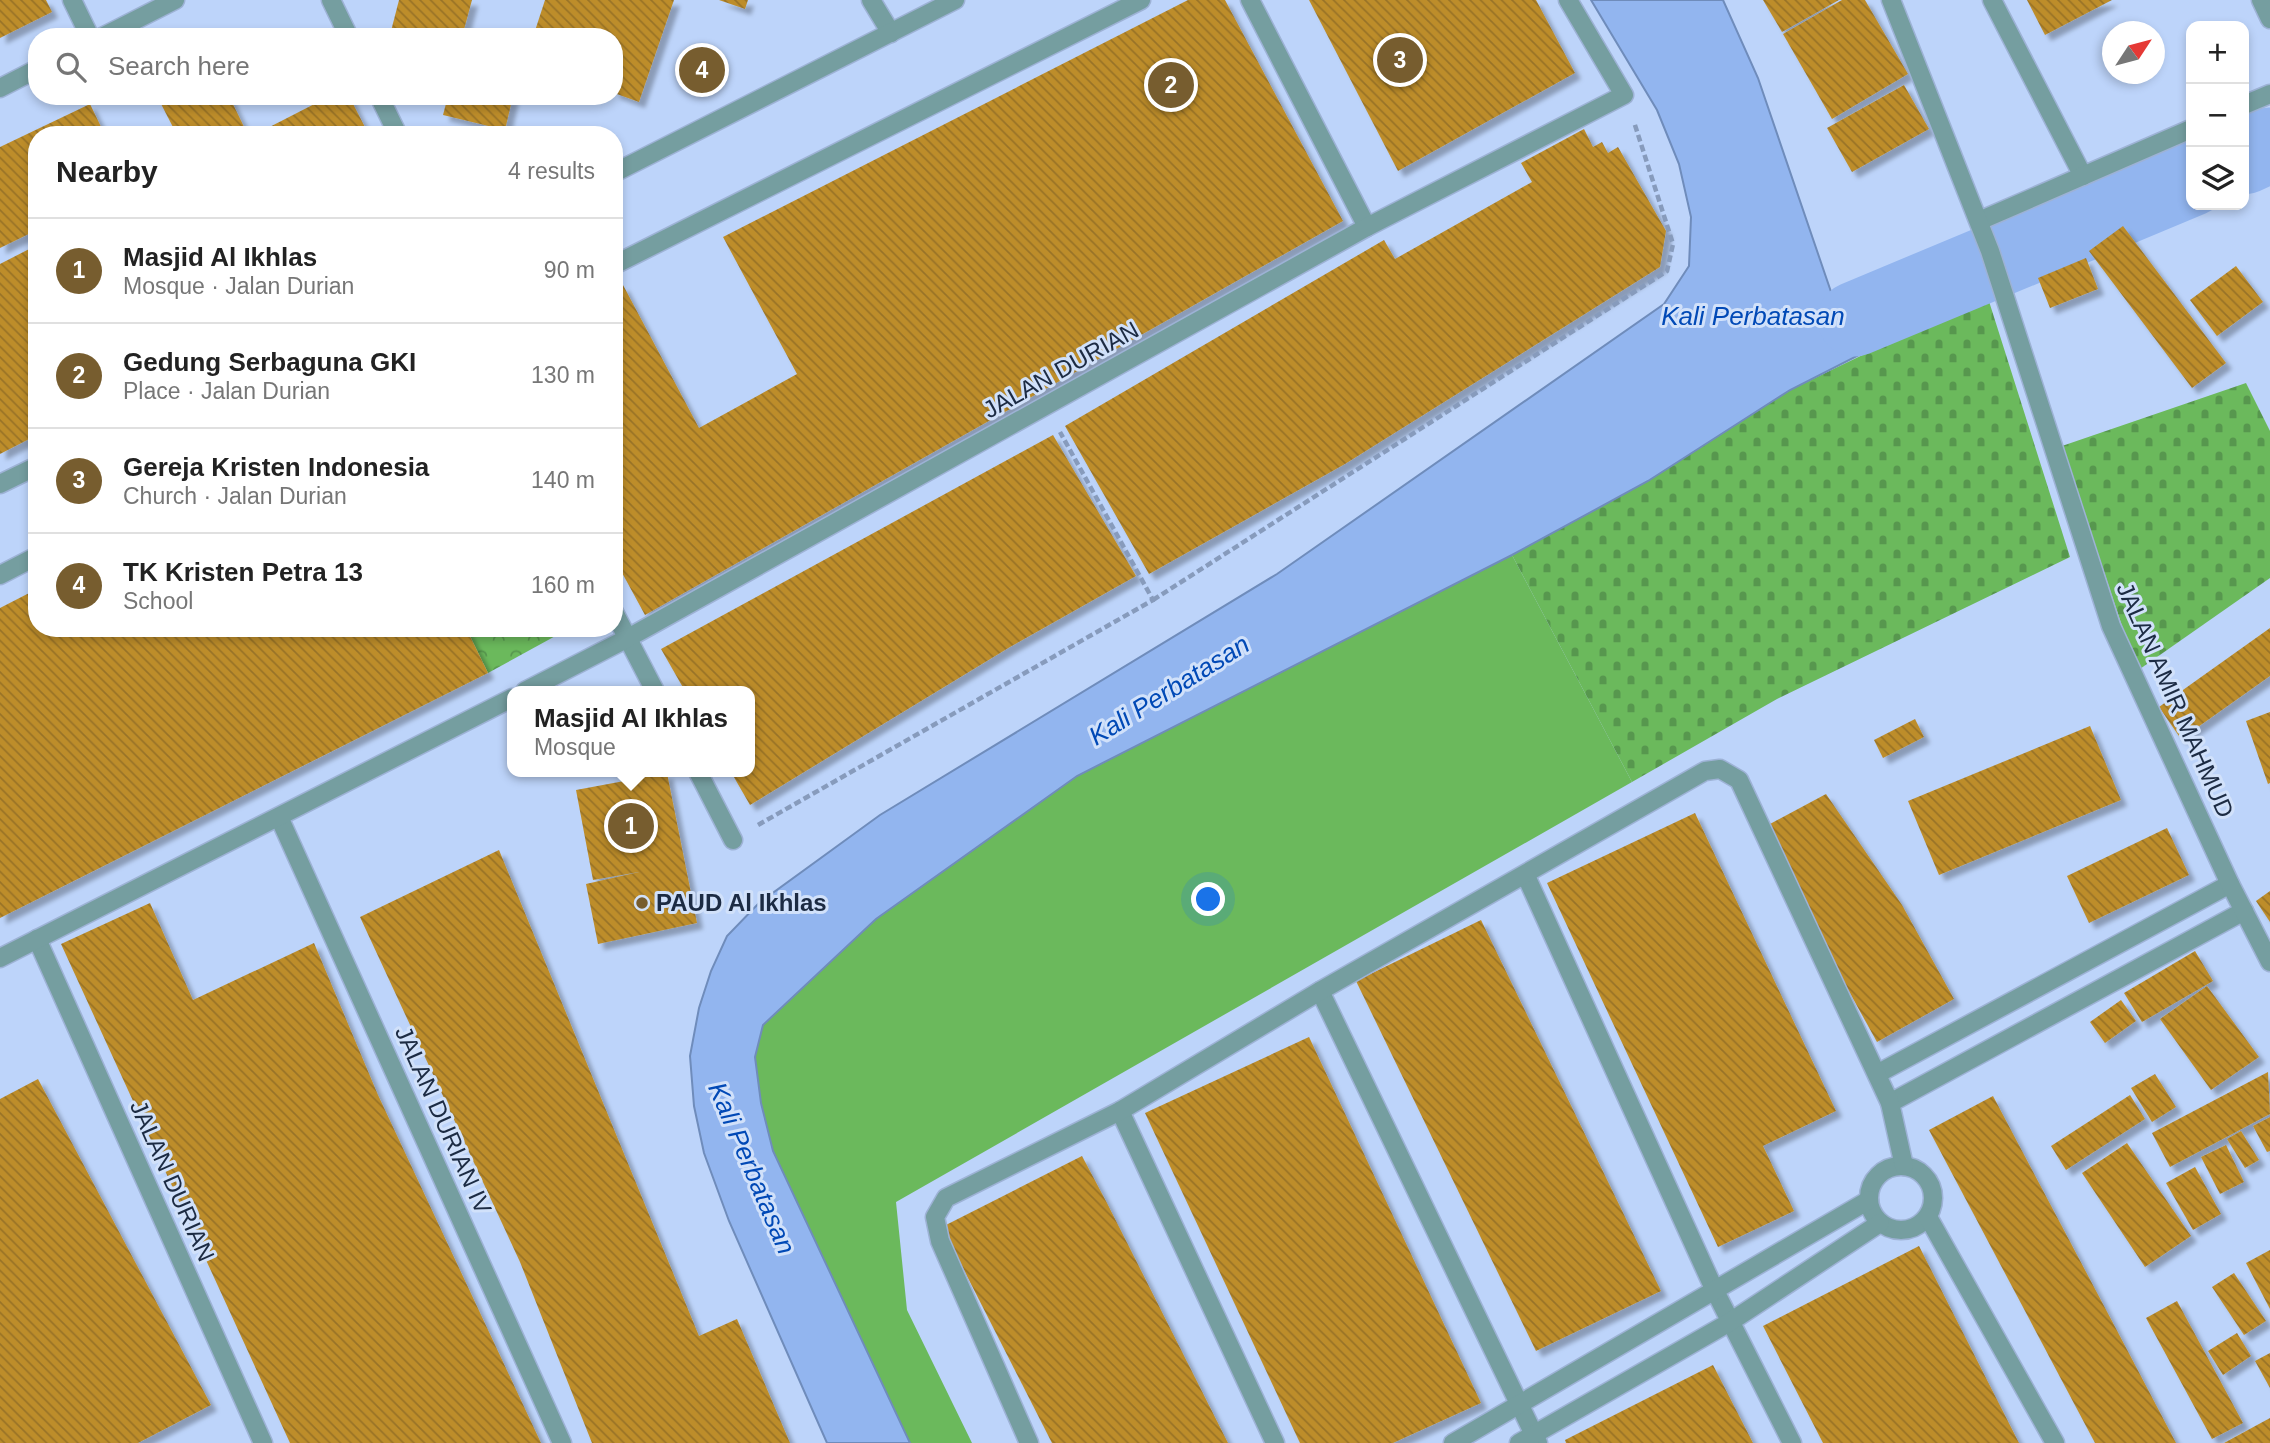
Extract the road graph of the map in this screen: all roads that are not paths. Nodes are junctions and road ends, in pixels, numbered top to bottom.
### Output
1 (72, 0) edge
2 (175, 0) edge
3 (331, 0) edge
4 (871, 0) edge
5 (955, 0) edge
6 (1141, 0) edge
7 (1250, 0) edge
8 (1568, 0) edge
9 (1891, 0) edge
10 (1992, 0) edge
11 (2260, 0) edge
12 (2270, 19) edge
13 (86, 28) edge
14 (120, 28) edge
15 (345, 28) edge
16 (891, 33) junction
17 (28, 74) edge
18 (0, 88) edge
19 (2270, 94) edge
20 (2249, 103) edge
21 (383, 105) edge
22 (394, 126) edge
23 (2186, 130) edge
24 (623, 168) edge
25 (2083, 176) junction
26 (1979, 221) junction
27 (1367, 227) junction
28 (623, 260) edge
29 (28, 470) edge
30 (0, 484) edge
31 (28, 561) edge
32 (0, 575) edge
33 (623, 629) edge
34 (628, 638) junction
35 (535, 686) edge
36 (653, 686) edge
37 (507, 701) edge
38 (701, 777) edge
39 (279, 817) junction
40 (733, 840) road end
41 (1526, 876) junction
42 (2230, 884) junction
43 (2244, 911) junction
44 (37, 939) junction
45 (0, 958) edge
46 (2270, 960) edge
47 (1320, 991) junction
48 (1877, 1074) junction
49 (1890, 1102) junction
50 (1120, 1111) junction
51 (1904, 1166) junction
52 (1869, 1200) junction
53 (1928, 1217) junction
54 (1880, 1223) junction
55 (1715, 1291) junction
56 (1730, 1322) junction
57 (1519, 1404) junction
58 (1530, 1440) edge
59 (263, 1443) edge
60 (562, 1443) edge
61 (1029, 1443) edge
62 (1275, 1443) edge
63 (1453, 1443) edge
64 (1792, 1443) edge
65 (2055, 1443) edge

1 - 13 street
2 - 14 street
3 - 15 street
4 - 16 street
5 - 16 street
6 - 28 street
7 - 27 street
8 - 27 street, JALAN DURIAN
9 - 26 street, JALAN AMIR MAHMUD
10 - 25 street
11 - 12 street
16 - 24 street
17 - 18 street
19 - 20 street
21 - 22 street
23 - 25 street
25 - 26 street
26 - 42 street, JALAN AMIR MAHMUD
27 - 34 street, JALAN DURIAN
29 - 30 street
31 - 32 street
33 - 34 street
34 - 35 street, JALAN DURIAN
34 - 36 street
37 - 39 street
38 - 40 street
39 - 44 street
39 - 60 street, JALAN DURIAN IV
41 - 47 street
41 - 48 street
41 - 55 street
42 - 43 street, JALAN AMIR MAHMUD
42 - 48 street
43 - 46 street, JALAN AMIR MAHMUD
43 - 49 street
44 - 45 street
44 - 59 street, JALAN DURIAN
47 - 50 street
47 - 57 street
48 - 49 street
49 - 51 street
50 - 61 street
50 - 62 street
51 - 52 street
51 - 53 street
52 - 54 street
52 - 55 street
53 - 54 street
53 - 65 street
54 - 56 street
55 - 56 street
55 - 57 street
56 - 58 street
56 - 64 street
57 - 58 street
57 - 63 street

